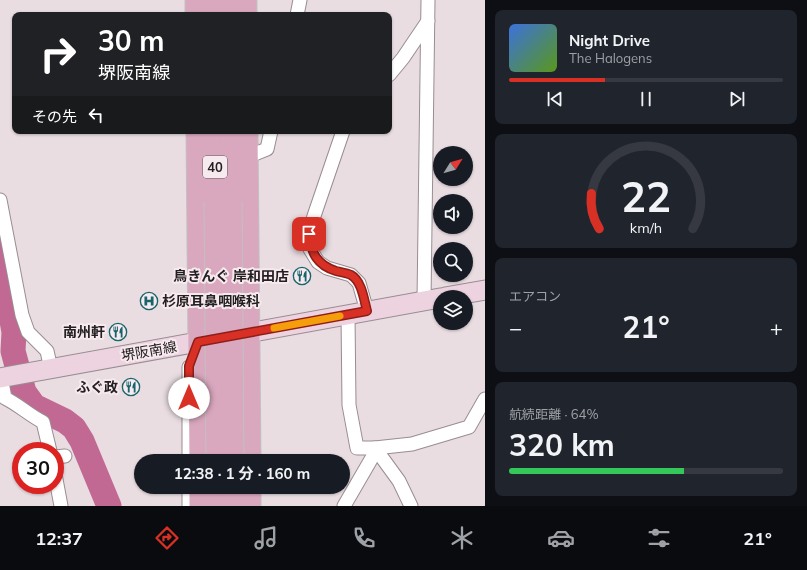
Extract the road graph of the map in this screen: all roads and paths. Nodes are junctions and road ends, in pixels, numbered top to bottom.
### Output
1 (196, 0) edge
2 (213, 0) edge
3 (229, 0) edge
4 (246, 0) edge
5 (300, 0) edge
6 (428, 0) edge
7 (196, 12) edge
8 (213, 12) edge
9 (229, 12) edge
10 (246, 12) edge
11 (298, 12) edge
12 (428, 21) junction
13 (392, 71) edge
14 (197, 134) edge
15 (214, 134) edge
16 (230, 134) edge
17 (247, 134) edge
18 (270, 134) edge
19 (342, 134) edge
20 (247, 157) junction
21 (0, 200) edge
22 (223, 202) junction
23 (485, 290) edge
24 (473, 292) edge
25 (432, 299) edge
26 (367, 311) junction
27 (348, 315) junction
28 (249, 333) junction
29 (198, 342) junction
30 (47, 370) junction
31 (2, 377) edge
32 (485, 399) edge
33 (48, 442) edge
34 (375, 448) junction
35 (189, 454) edge
36 (200, 454) edge
37 (217, 454) edge
38 (233, 454) edge
39 (250, 454) edge
40 (258, 454) edge
41 (59, 494) edge
42 (189, 494) edge
43 (200, 494) edge
44 (218, 494) edge
45 (233, 494) edge
46 (250, 494) edge
47 (258, 494) edge
48 (61, 506) edge
49 (189, 506) edge
50 (200, 506) edge
51 (218, 506) edge
52 (234, 506) edge
53 (250, 506) edge
54 (258, 506) edge
55 (344, 506) edge
56 (411, 506) edge

1 - 7 main road
2 - 8 main road
3 - 9 main road
4 - 10 main road
5 - 11 street
6 - 12 street
12 - 13 street
12 - 25 street
14 - 29 main road
15 - 22 main road, 40
16 - 22 main road, 40
17 - 20 main road
18 - 20 street
19 - 26 street
20 - 28 main road
21 - 30 street
22 - 37 main road, 40, bridge
22 - 38 main road, 40, bridge
23 - 24 main road
25 - 26 main road, 堺阪南線
26 - 27 main road, 堺阪南線
27 - 28 main road, 堺阪南線
27 - 34 street
28 - 29 main road, 堺阪南線
28 - 39 main road
28 - 40 street
29 - 30 main road, 堺阪南線
29 - 35 street
29 - 36 main road
30 - 31 main road, 堺阪南線
31 - 33 street
32 - 34 street
34 - 55 street
34 - 56 street
41 - 48 street
42 - 49 street
43 - 50 main road
44 - 51 main road
45 - 52 main road
46 - 53 main road
47 - 54 street

